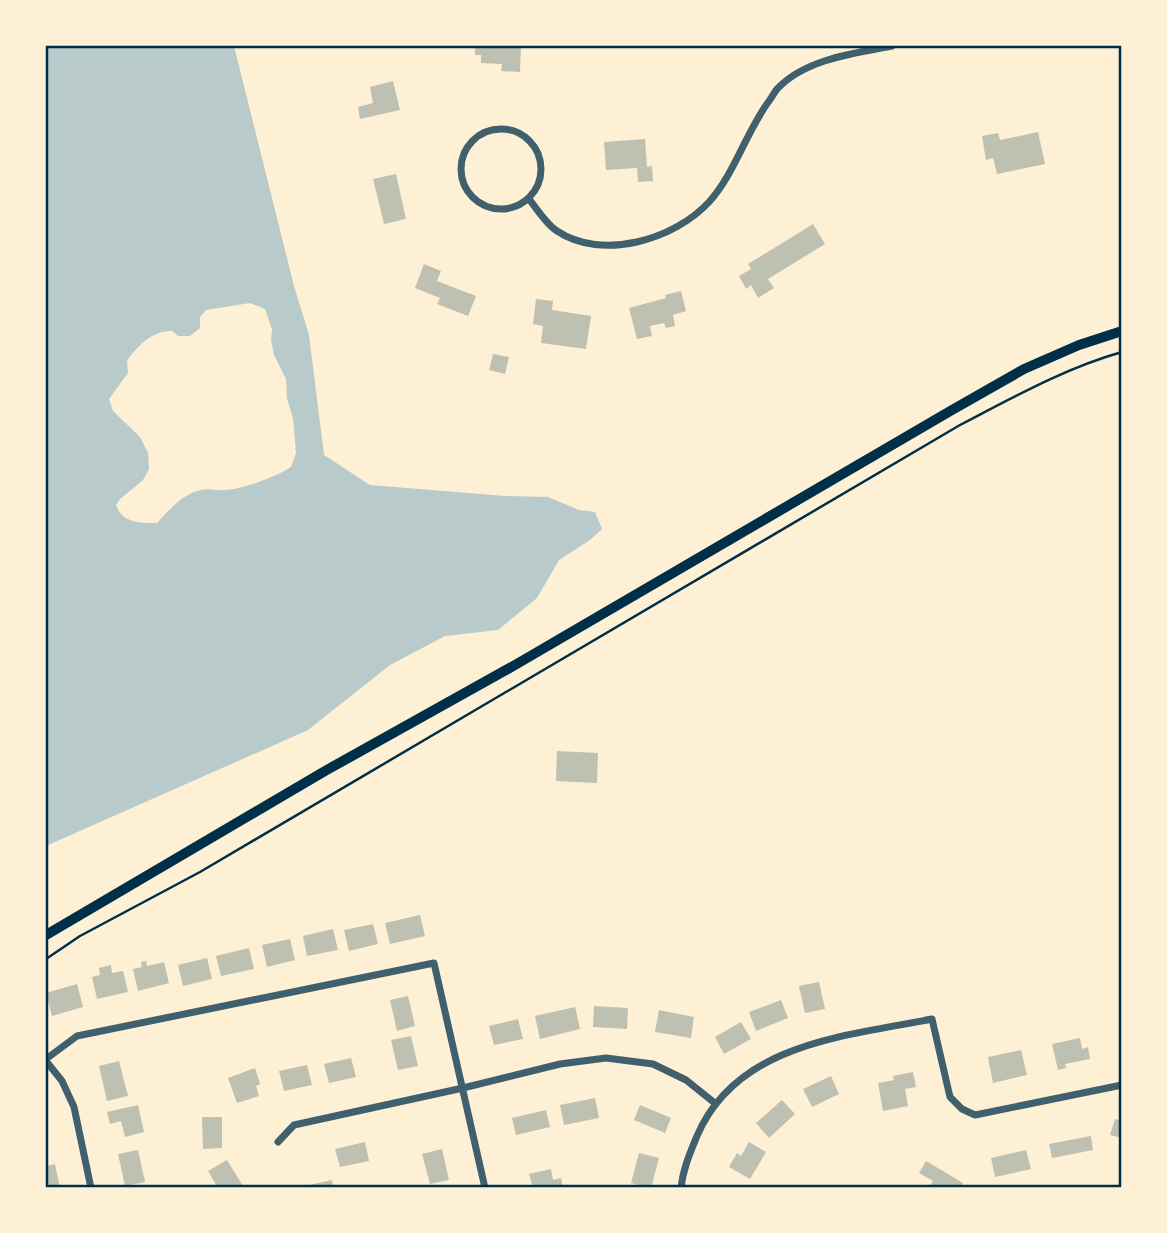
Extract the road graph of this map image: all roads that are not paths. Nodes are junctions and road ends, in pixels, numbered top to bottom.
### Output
1 (892, 46) edge
2 (528, 199) junction
3 (1122, 331) edge
4 (46, 935) edge
5 (46, 1060) edge
6 (1122, 1085) edge
7 (463, 1088) junction
8 (716, 1104) junction
9 (278, 1142) dead end
10 (91, 1188) edge
11 (485, 1188) edge
12 (681, 1188) edge

1 - 2 street
2 - 2 street
3 - 4 main road
5 - 7 street
5 - 10 street
6 - 8 street
7 - 8 street
7 - 9 street
7 - 11 street
8 - 12 street

